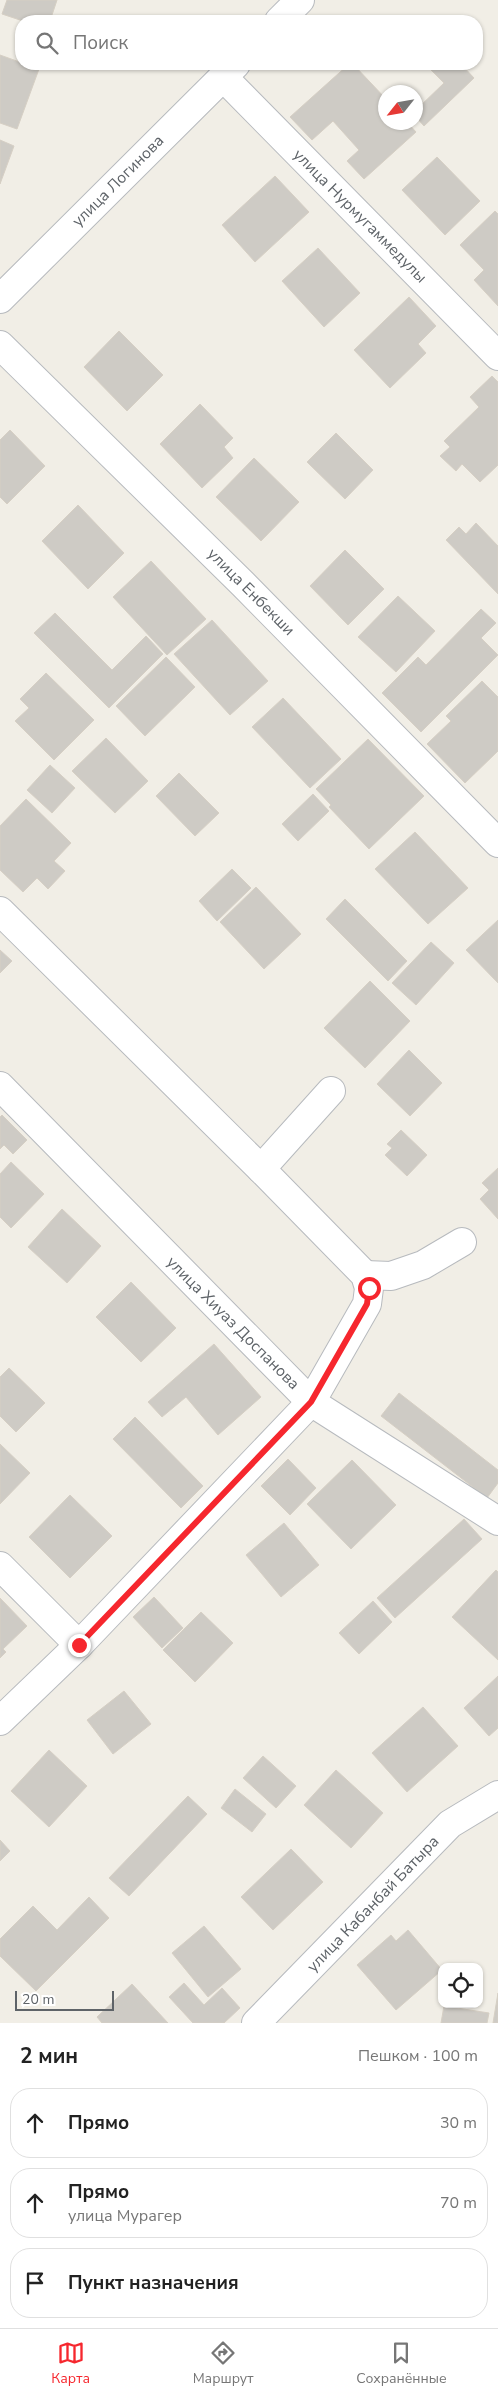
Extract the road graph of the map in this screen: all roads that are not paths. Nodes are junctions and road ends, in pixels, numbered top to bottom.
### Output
1 (300, 0) edge
2 (285, 15) edge
3 (229, 70) edge
4 (0, 299) edge
5 (0, 345) edge
6 (498, 356) edge
7 (498, 843) edge
8 (0, 911) edge
9 (0, 1086) edge
10 (331, 1091) dead end
11 (261, 1169) junction
12 (462, 1242) dead end
13 (364, 1276) junction
14 (311, 1402) junction
15 (498, 1521) edge
16 (0, 1566) edge
17 (79, 1645) junction
18 (0, 1721) edge
19 (498, 1795) edge
20 (256, 2023) edge

1 - 2 street
3 - 4 street, улица Логинова
3 - 6 street, улица Нурмугаммедулы
5 - 7 street, улица Енбекши
8 - 11 street
9 - 14 street, улица Хиуаз Доспанова
10 - 11 street
11 - 13 street
12 - 13 street
13 - 14 street
14 - 15 street, улица Хиуаз Доспанова
14 - 17 street
16 - 17 street
17 - 18 street
19 - 20 street, улица Кабанбай Батыра

